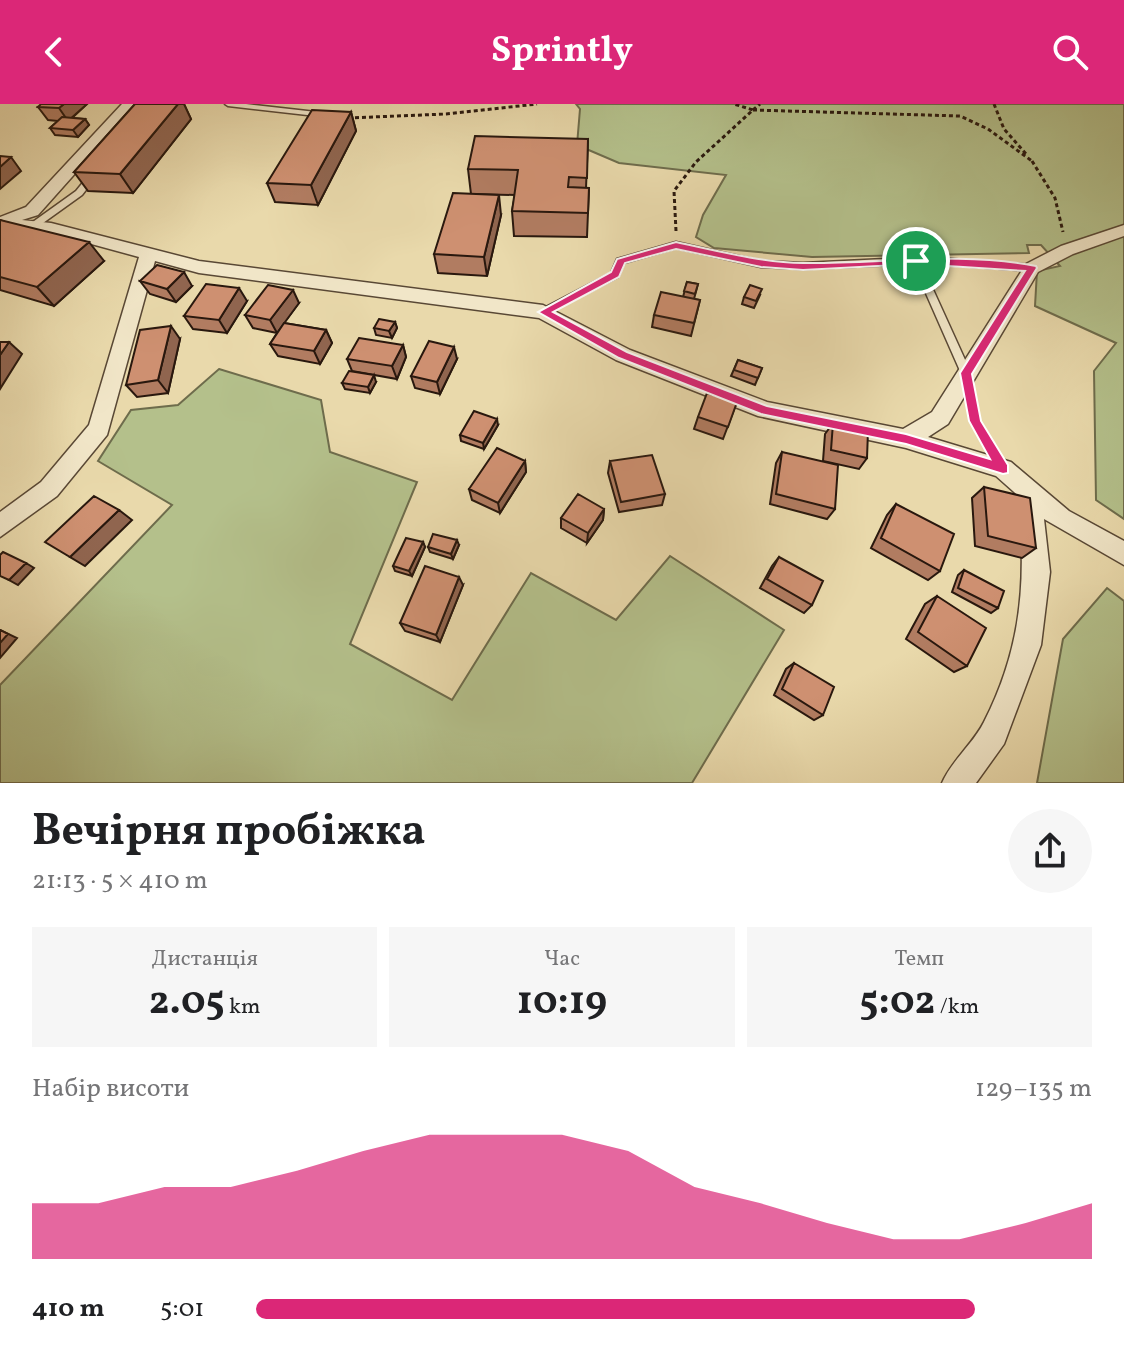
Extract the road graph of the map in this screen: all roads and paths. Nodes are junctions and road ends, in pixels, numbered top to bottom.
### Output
1 (130, 104) edge
2 (228, 104) edge
3 (537, 104) edge
4 (734, 104) edge
5 (760, 104) edge
6 (994, 104) edge
7 (753, 110) junction
8 (345, 118) joint
9 (1032, 161) junction
10 (99, 169) edge
11 (0, 223) edge
12 (33, 226) junction
13 (1124, 230) edge
14 (676, 245) junction
15 (1067, 250) junction
16 (149, 253) junction
17 (916, 261) junction
18 (1032, 268) junction
19 (543, 312) junction
20 (966, 373) junction
21 (906, 439) junction
22 (1003, 469) junction
23 (1030, 494) junction
24 (1061, 519) junction
25 (0, 526) edge
26 (1124, 554) edge
27 (1124, 572) edge
28 (957, 783) edge

1 - 11 street
2 - 8 lane
3 - 8 path
4 - 7 path
5 - 7 path
6 - 9 path
7 - 9 path
7 - 14 path
9 - 15 path
10 - 12 lane
11 - 12 street
12 - 16 street
13 - 15 street
14 - 17 lane
14 - 19 lane
15 - 18 street
16 - 19 street
16 - 25 street
17 - 18 lane
17 - 20 lane
18 - 20 street
19 - 21 street
20 - 21 street
20 - 22 path
21 - 22 street
22 - 23 street
23 - 24 street
23 - 28 street
24 - 26 street
24 - 27 street

